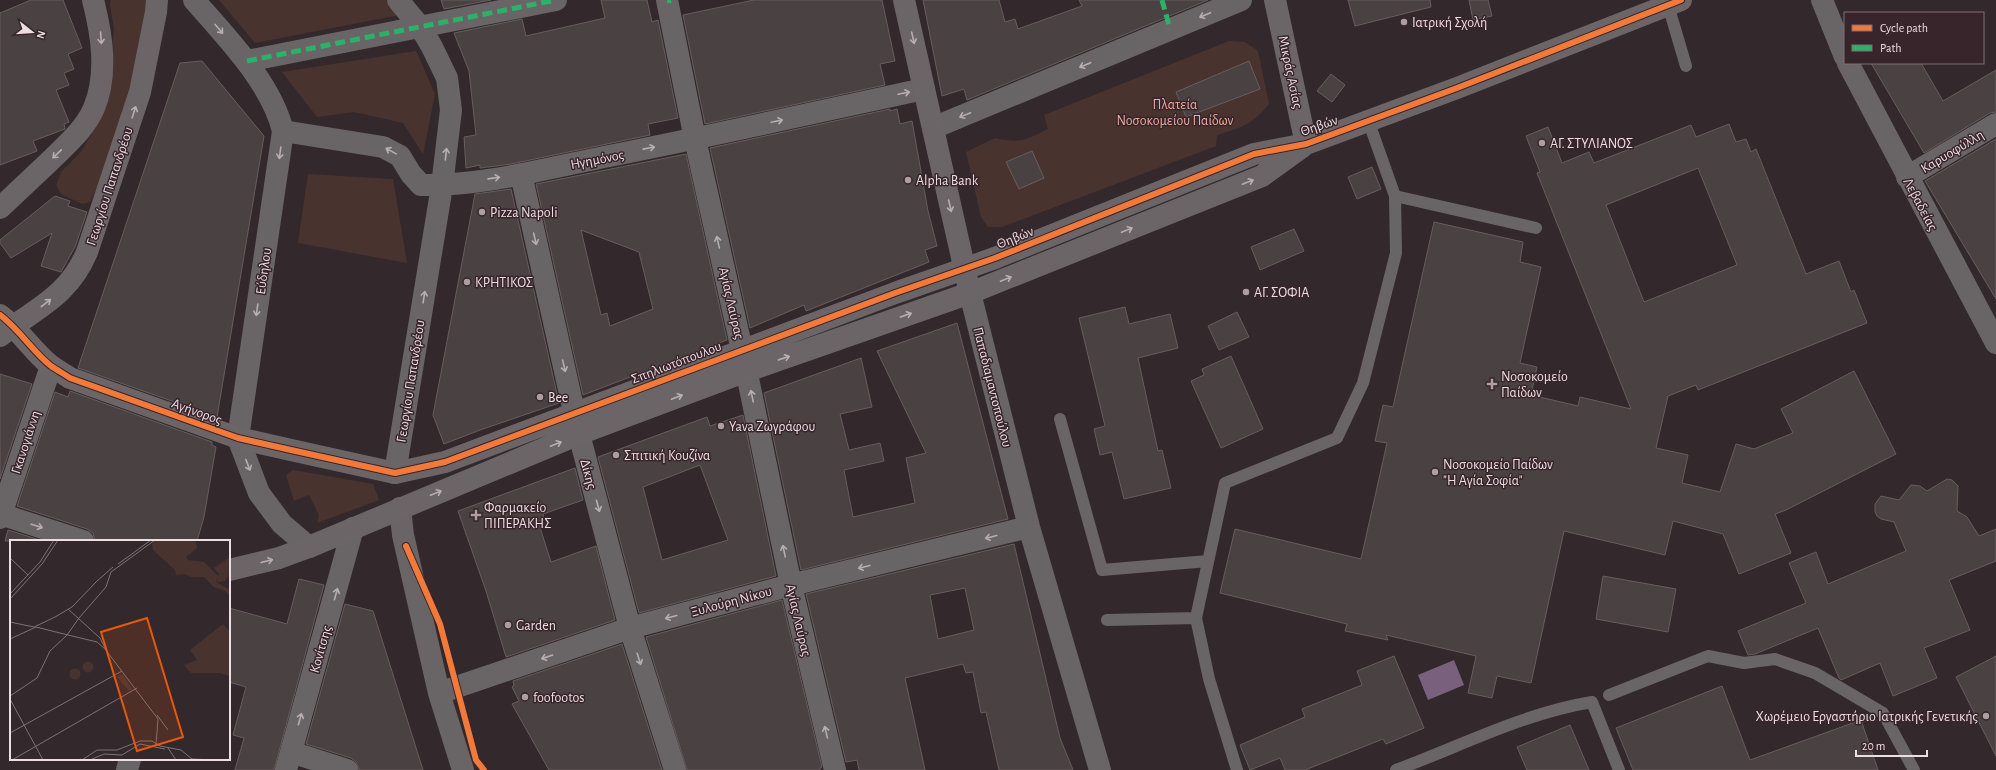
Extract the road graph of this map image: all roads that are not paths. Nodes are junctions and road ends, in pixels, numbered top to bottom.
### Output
1 (93, 0) edge
2 (157, 0) edge
3 (194, 0) edge
4 (398, 0) edge
5 (556, 0) edge
6 (668, 0) edge
7 (904, 0) edge
8 (1241, 0) edge
9 (1275, 0) edge
10 (1822, 0) edge
11 (1674, 2) edge
12 (421, 28) junction
13 (1844, 55) edge
14 (247, 61) junction
15 (1849, 64) edge
16 (1686, 66) dead end
17 (924, 89) junction
18 (1368, 120) junction
19 (1996, 124) edge
20 (933, 128) junction
21 (283, 131) junction
22 (695, 139) junction
23 (1306, 144) junction
24 (521, 174) junction
25 (1908, 177) junction
26 (442, 186) junction
27 (1395, 196) junction
28 (0, 208) edge
29 (1536, 228) dead end
30 (964, 269) junction
31 (970, 293) junction
32 (5, 325) edge
33 (1995, 338) edge
34 (745, 361) junction
35 (51, 366) junction
36 (574, 413) junction
37 (1060, 419) dead end
38 (579, 434) junction
39 (238, 438) junction
40 (395, 473) junction
41 (400, 508) junction
42 (0, 515) edge
43 (1029, 527) junction
44 (353, 528) junction
45 (80, 540) edge
46 (309, 547) junction
47 (1208, 561) junction
48 (230, 570) edge
49 (791, 585) junction
50 (1196, 618) junction
51 (1107, 620) dead end
52 (630, 628) junction
53 (439, 693) junction
54 (1601, 698) junction
55 (130, 760) edge
56 (289, 761) edge
57 (127, 770) edge
58 (347, 770) edge
59 (462, 770) edge
60 (674, 770) edge
61 (835, 770) edge
62 (1100, 770) edge
63 (1238, 770) edge
64 (1396, 770) edge
65 (1619, 770) edge
66 (1914, 770) edge

1 -> 28 street
32 -> 2 street, Γεωργίου Παπανδρέου
3 -> 14 street, Εύδηλου
4 - 12 street, Γεωργίου Παπανδρέου
5 - 12 street
6 - 22 street, Αγίας Λαύρας
7 -> 17 street, Παπαδιαμαντοπούλου
8 -> 20 street
9 - 23 street, Μικράς Ασίας
10 - 13 street
11 - 16 lane
11 - 18 street, Θηβών
12 - 14 street
26 -> 12 street, Γεωργίου Παπανδρέου
14 - 21 street, Εύδηλου
15 - 25 street, Λεβαδείας
17 - 20 street, Παπαδιαμαντοπούλου
22 -> 17 street, Ηγημόνος
18 - 23 street, Θηβών
18 - 27 lane
19 - 25 street, Καρυοφύλλη
20 -> 30 street, Παπαδιαμαντοπούλου
26 -> 21 street, Ηγημόνος
21 -> 39 street, Εύδηλου
24 -> 22 street, Ηγημόνος
34 -> 22 street, Αγίας Λαύρας
23 - 30 street, Θηβών
31 -> 23 street, Θηβών
26 -> 24 street, Ηγημόνος
24 -> 36 street, Δίκης
25 - 33 street, Λεβαδείας
40 -> 26 street, Γεωργίου Παπανδρέου
27 - 29 lane
27 - 47 lane
30 - 31 street, Παπαδιαμαντοπούλου
30 - 34 street, Σπηλιωτόπουλου
34 -> 31 street, Σπηλιωτόπουλου
31 - 43 street, Παπαδιαμαντοπούλου
32 - 35 street, Αγήνορος
34 - 36 street, Σπηλιωτόπουλου
38 -> 34 street, Σπηλιωτόπουλου
49 -> 34 street, Αγίας Λαύρας
35 - 39 street, Αγήνορος
35 - 42 street, Γκανογιάννη
36 - 38 street, Δίκης
36 - 40 street, Σπηλιωτόπουλου
37 - 47 lane
41 -> 38 street, Σπηλιωτόπουλου
38 -> 52 street, Δίκης
39 - 40 street, Αγήνορος
39 -> 46 street, Εύδηλου
40 - 41 street, Γεωργίου Παπανδρέου
41 - 44 street, Σπηλιωτόπουλου
41 - 53 street, Γεωργίου Παπανδρέου
42 -> 45 street
43 -> 49 street, Ξυλούρη Νίκου
43 - 62 street, Παπαδιαμαντοπούλου
44 - 46 street, Σπηλιωτόπουλου
56 -> 44 street, Κονίτσης
48 -> 46 street, Σπηλιωτόπουλου
47 - 50 lane
49 -> 52 street, Ξυλούρη Νίκου
61 -> 49 street, Αγίας Λαύρας
50 - 51 lane
50 - 63 lane
52 -> 53 street, Ξυλούρη Νίκου
52 -> 60 street, Δίκης
53 - 59 street, Γεωργίου Παπανδρέου
54 - 64 lane
54 - 65 lane
54 - 66 lane
55 - 57 street
56 - 58 street

